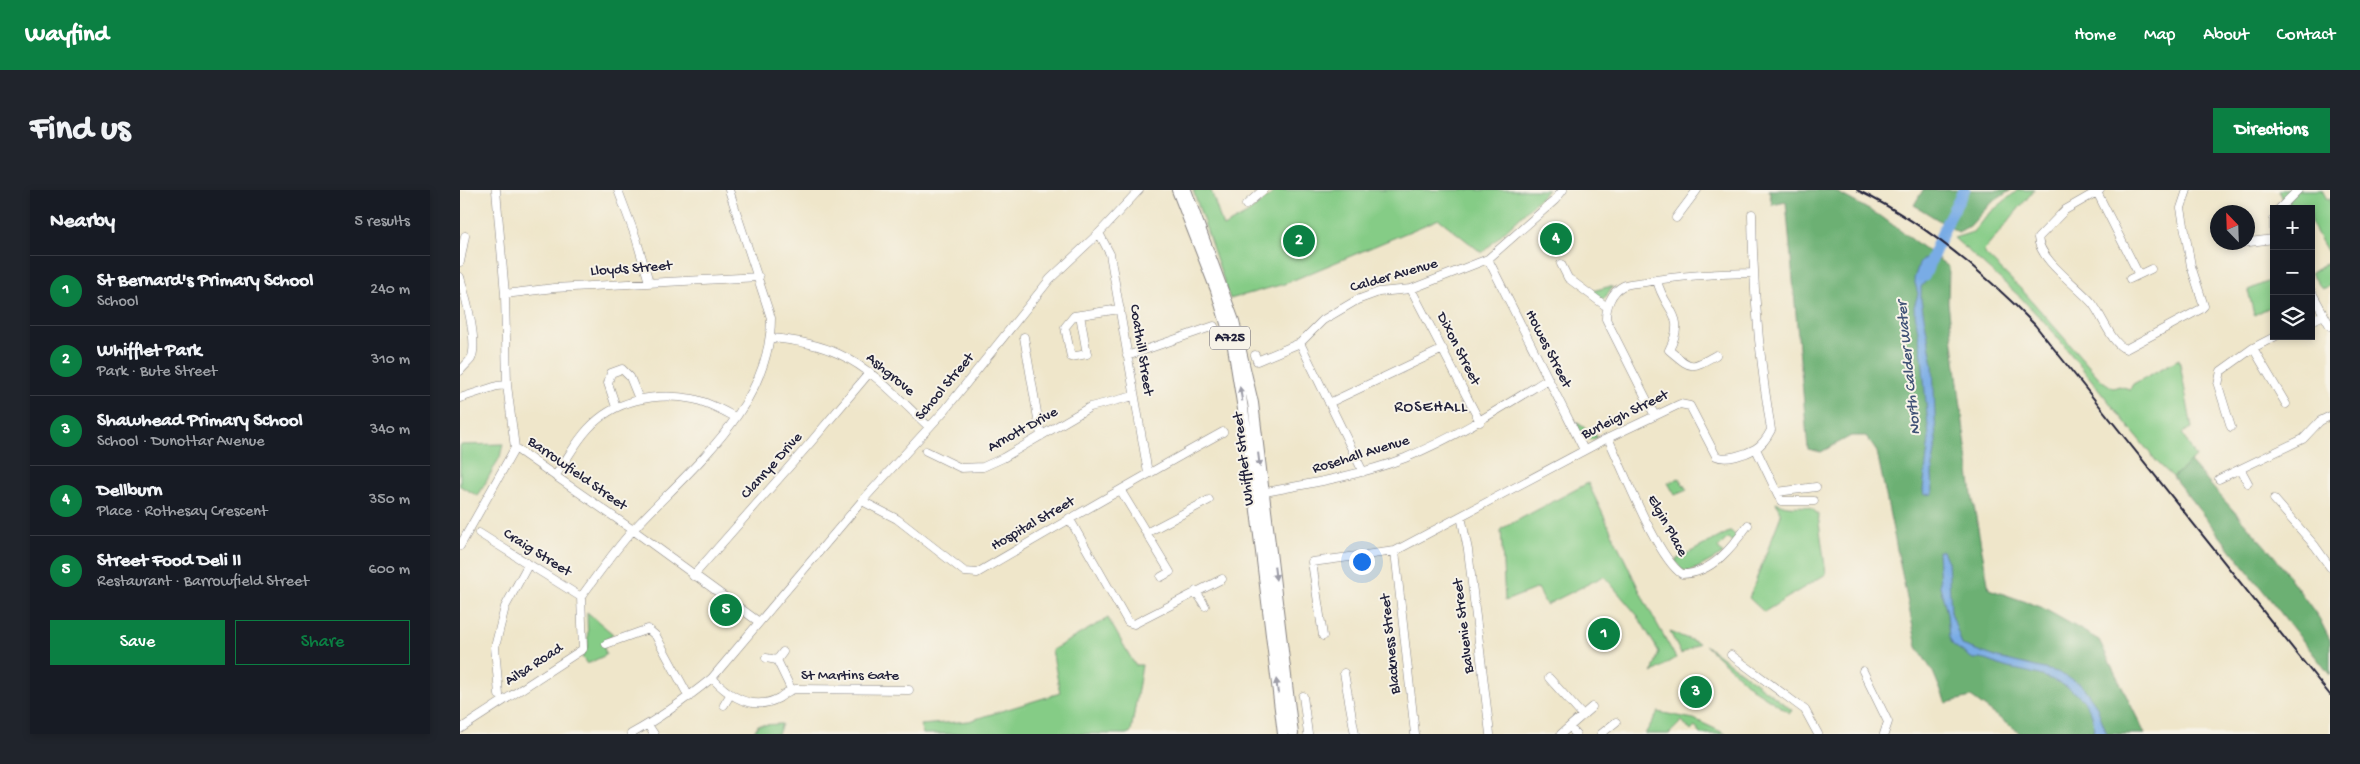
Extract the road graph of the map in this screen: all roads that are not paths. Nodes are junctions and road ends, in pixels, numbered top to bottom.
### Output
1 (496, 190) edge
2 (618, 190) edge
3 (729, 190) edge
4 (1139, 190) edge
5 (1177, 190) edge
6 (1186, 190) edge
7 (1263, 190) edge
8 (1563, 190) edge
9 (1697, 190) edge
10 (2187, 190) edge
11 (2298, 190) edge
12 (2098, 191) edge
13 (1246, 205) dead end
14 (2283, 205) edge
15 (1752, 214) dead end
16 (1676, 218) dead end
17 (1099, 233) junction
18 (465, 236) dead end
19 (2270, 239) edge
20 (2255, 241) edge
21 (1488, 259) junction
22 (460, 262) edge
23 (1561, 264) dead end
24 (2151, 269) dead end
25 (2138, 273) junction
26 (1752, 274) junction
27 (759, 276) junction
28 (460, 277) edge
29 (2130, 279) dead end
30 (1657, 280) junction
31 (649, 282) junction
32 (1411, 289) junction
33 (506, 294) junction
34 (2313, 295) edge
35 (1607, 307) junction
36 (1120, 309) junction
37 (1080, 315) junction
38 (2324, 315) junction
39 (2315, 319) edge
40 (2330, 326) edge
41 (1216, 334) dead end
42 (1024, 337) dead end
43 (771, 338) junction
44 (2270, 339) edge
45 (1300, 343) junction
46 (2253, 348) junction
47 (1443, 349) junction
48 (1255, 354) dead end
49 (1716, 355) dead end
50 (1128, 356) junction
51 (460, 371) edge
52 (870, 372) junction
53 (1548, 379) junction
54 (507, 385) junction
55 (1134, 396) junction
56 (460, 398) edge
57 (639, 399) junction
58 (1329, 403) junction
59 (2286, 404) dead end
60 (616, 407) junction
61 (1654, 414) junction
62 (2330, 416) edge
63 (735, 417) junction
64 (1480, 422) junction
65 (2228, 425) dead end
66 (929, 428) junction
67 (1223, 432) dead end
68 (1041, 436) junction
69 (1608, 438) junction
70 (515, 448) junction
71 (1756, 448) junction
72 (1584, 450) junction
73 (926, 451) dead end
74 (2241, 470) junction
75 (1362, 472) junction
76 (1148, 473) junction
77 (555, 476) junction
78 (2219, 479) dead end
79 (2248, 483) dead end
80 (1816, 487) dead end
81 (1121, 491) junction
82 (1777, 492) junction
83 (1258, 493) junction
84 (2274, 499) dead end
85 (1209, 500) dead end
86 (862, 501) junction
87 (1814, 501) dead end
88 (1461, 516) junction
89 (1070, 518) junction
90 (1748, 525) dead end
91 (633, 530) junction
92 (479, 533) dead end
93 (1146, 533) junction
94 (460, 546) edge
95 (1395, 551) junction
96 (528, 565) junction
97 (2330, 567) edge
98 (693, 576) junction
99 (1162, 577) dead end
100 (1222, 578) dead end
101 (1196, 590) junction
102 (581, 596) junction
103 (1205, 606) dead end
104 (759, 622) junction
105 (1323, 636) dead end
106 (606, 644) dead end
107 (783, 652) dead end
108 (1730, 655) dead end
109 (766, 658) dead end
110 (777, 660) junction
111 (1863, 671) dead end
112 (1344, 673) dead end
113 (712, 678) junction
114 (1549, 678) dead end
115 (791, 690) junction
116 (909, 690) dead end
117 (499, 695) dead end
118 (730, 695) junction
119 (1303, 696) dead end
120 (689, 697) junction
121 (724, 705) dead end
122 (1592, 708) dead end
123 (1583, 716) junction
124 (1616, 722) dead end
125 (648, 725) junction
126 (460, 729) edge
127 (631, 734) edge
128 (654, 734) edge
129 (1282, 734) edge
130 (1293, 734) edge
131 (1308, 734) edge
132 (1355, 734) edge
133 (1415, 734) edge
134 (1490, 734) edge
135 (1561, 734) edge
136 (1601, 734) edge
137 (1818, 734) edge
138 (1884, 734) edge

1 - 33 street, Barrowfield Street
2 - 31 street
3 - 27 street
4 - 17 street, School Street
83 -> 5 main road, Whifflet Street / A725
6 -> 83 main road, Whifflet Street / A725
7 - 13 street
8 - 21 street, Calder Avenue
9 - 16 street
10 - 12 street
11 - 14 street
12 - 25 street
15 - 26 street
17 - 36 street, Coathill Street
17 - 66 street, School Street
18 - 22 street
19 - 20 street
21 - 32 street, Calder Avenue
21 - 53 street, Howes Street
23 - 35 street
24 - 25 street
25 - 29 street
26 - 30 street
26 - 71 street
27 - 31 street, Lloyds Street
27 - 43 street
28 - 51 street
30 - 35 street
30 - 49 street
31 - 33 street, Lloyds Street
32 - 45 street, Calder Avenue
32 - 47 street, Dixon Street
33 - 54 street, Barrowfield Street
34 - 38 street
35 - 61 street
36 - 37 street
36 - 50 street, Coathill Street
37 - 37 street
38 - 39 street
38 - 40 street
41 - 50 street
42 - 68 street
43 - 52 street, Ashgrove
43 - 63 street
44 - 46 street
45 - 48 street, Calder Avenue
45 - 58 street
46 - 59 street
46 - 65 street
47 - 58 street
47 - 64 street, Dixon Street
50 - 55 street, Coathill Street
52 - 66 street, Ashgrove
52 - 98 street, Clanrye Drive
53 - 64 street, Rosehall Avenue
53 - 72 street, Howes Street
54 - 56 street
54 - 70 street, Barrowfield Street
55 - 68 street, Arnott Drive
55 - 76 street, Coathill Street
57 - 60 street
57 - 60 street
57 - 63 street
58 - 75 street
60 - 77 street
61 - 69 street, Burleigh Street
61 - 71 street, Burleigh Street
62 - 74 street
63 - 91 street
64 - 75 street, Rosehall Avenue
66 - 86 street, School Street
67 - 76 street, Hospital Street
68 - 73 street, Arnott Drive
69 - 72 street, Burleigh Street
69 - 90 street, Elgin Place
70 - 77 street, Barrowfield Street
70 - 94 street
71 - 82 street
72 - 88 street, Burleigh Street
74 - 78 street
74 - 79 street
75 - 83 street, Rosehall Avenue
76 - 81 street, Hospital Street
77 - 91 street, Barrowfield Street
80 - 82 street
81 - 89 street, Hospital Street
81 - 93 street
82 - 87 street
129 -> 83 main road, Whifflet Street / A725
83 -> 130 main road, Whifflet Street / A725
84 - 97 street
85 - 93 street
86 - 89 street, Hospital Street
86 - 104 street, School Street
88 - 95 street, Burleigh Street
88 - 134 street, Balvenie Street
89 - 101 street
91 - 98 street, Barrowfield Street
91 - 102 street
92 - 96 street, Craig Street
93 - 99 street
95 - 105 street, Burleigh Street
95 - 133 street, Blackness Street
96 - 102 street, Craig Street
96 - 117 street
98 - 104 street, Barrowfield Street
100 - 101 street
101 - 103 street
102 - 126 street, Ailsa Road
104 - 113 street, School Street
106 - 120 street
107 - 110 street
108 - 137 street
109 - 110 street
110 - 115 street, St Martins Gate
111 - 138 street
112 - 132 street
113 - 118 street, St Martins Gate
113 - 120 street, School Street
114 - 123 street
115 - 116 street, St Martins Gate
115 - 118 street, St Martins Gate
118 - 121 street
119 - 131 street
120 - 125 street, School Street
122 - 123 street
123 - 135 street
124 - 136 street
125 - 127 street, School Street
125 - 128 street

